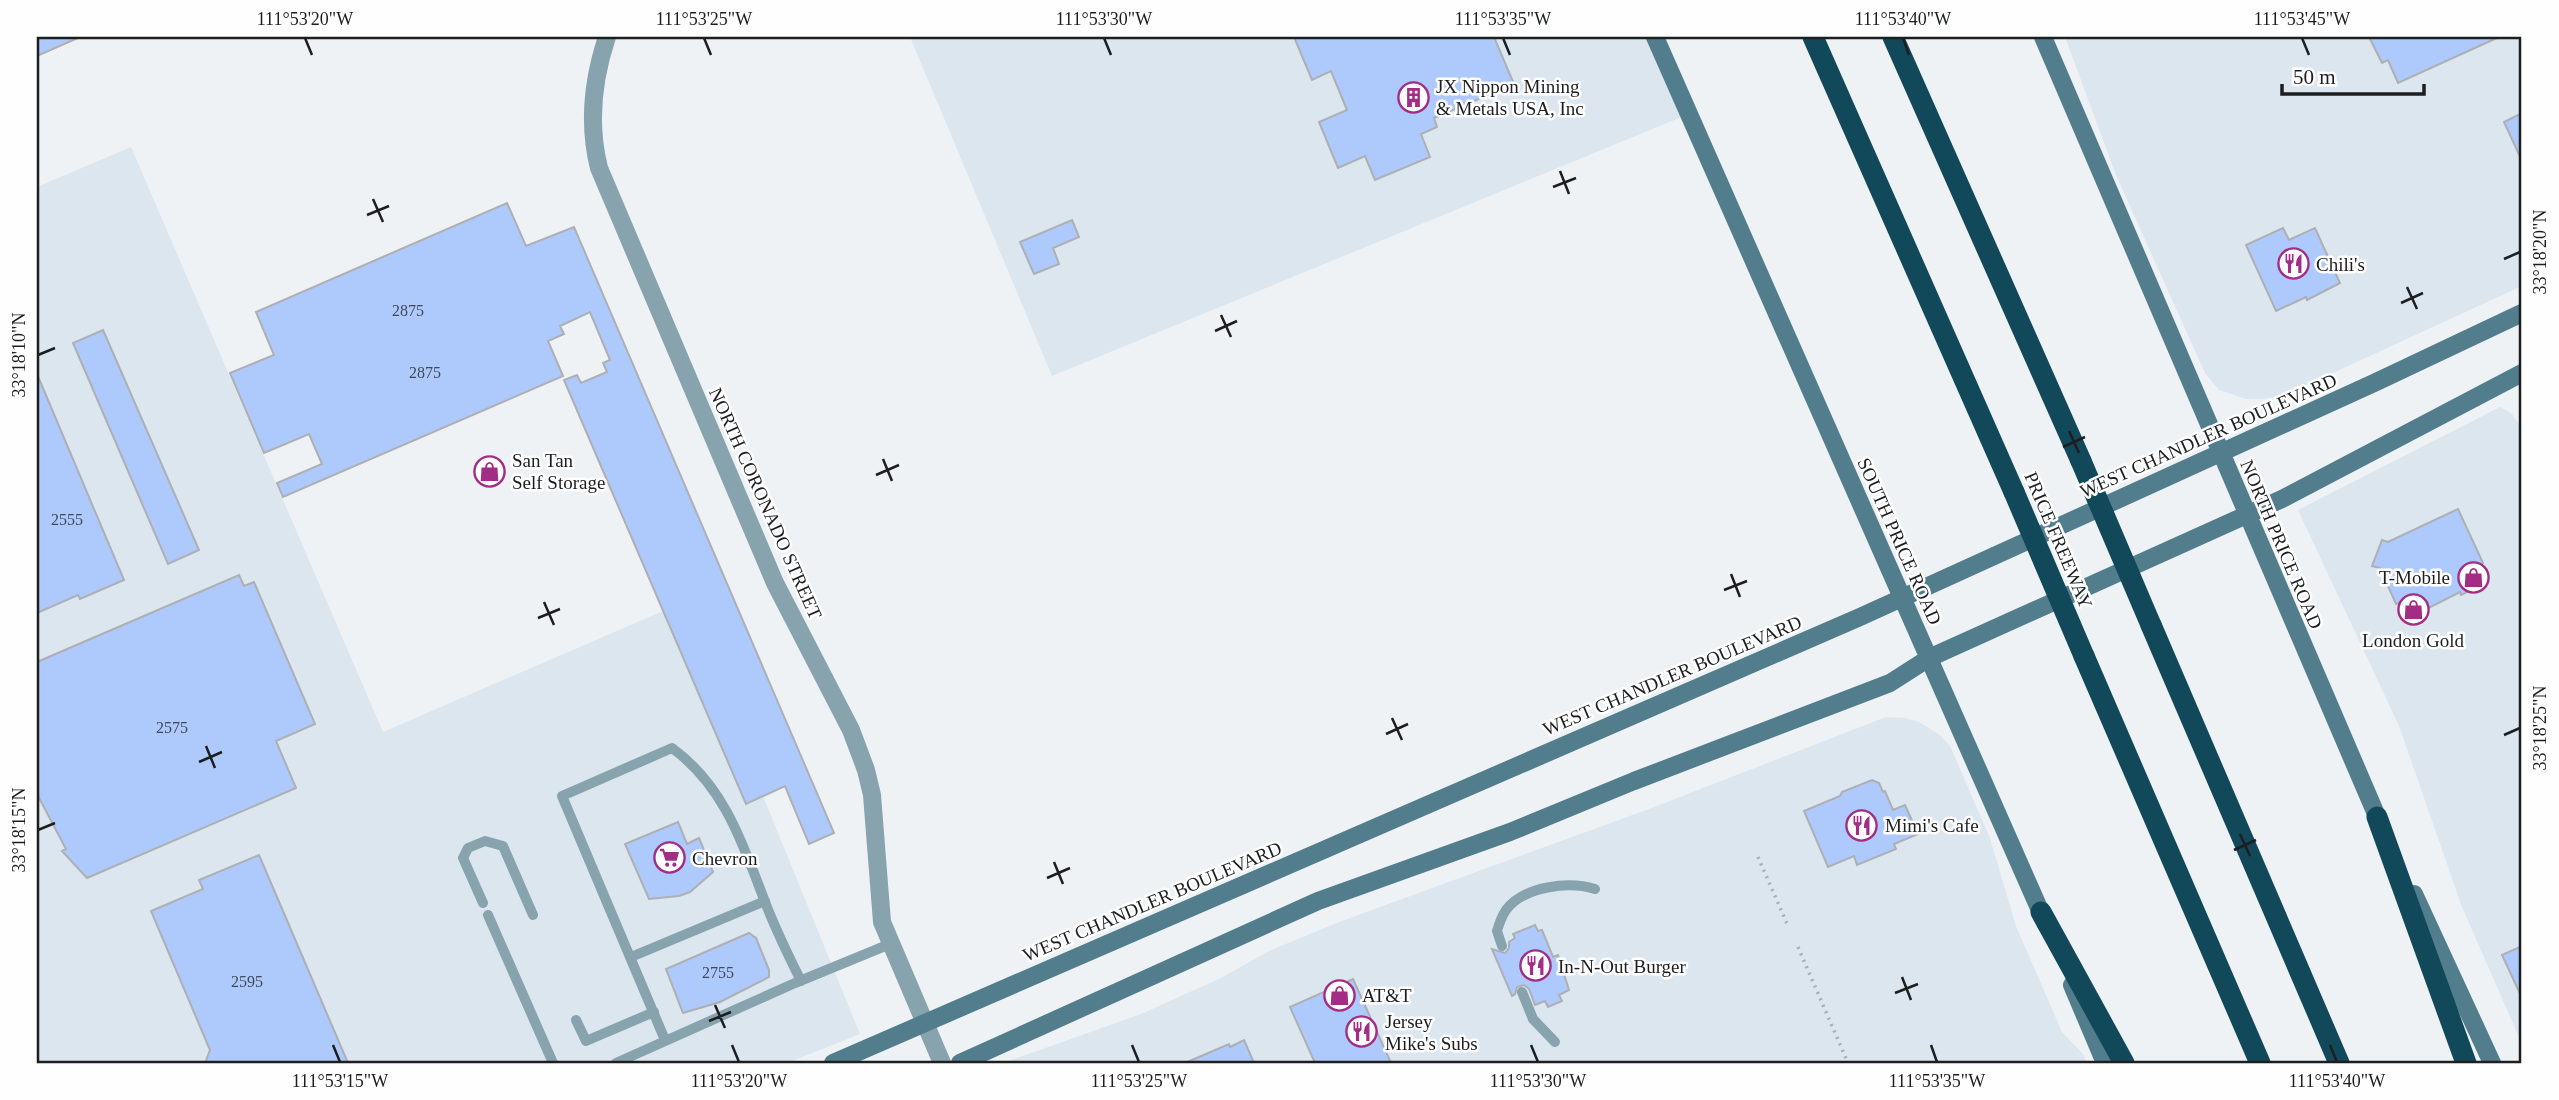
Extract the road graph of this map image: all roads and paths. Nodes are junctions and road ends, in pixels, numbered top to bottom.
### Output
1 (607, 37) edge
2 (1655, 37) edge
3 (1813, 37) edge
4 (1893, 37) edge
5 (2043, 37) edge
6 (2522, 313) edge
7 (2521, 378) edge
8 (2220, 452) junction
9 (2247, 515) junction
10 (1902, 598) junction
11 (1928, 658) junction
12 (2377, 817) junction
13 (1758, 857) dead end
14 (1595, 889) dead end
15 (765, 901) junction
16 (482, 903) dead end
17 (2041, 912) junction
18 (488, 915) dead end
19 (533, 915) dead end
20 (1788, 926) dead end
21 (890, 944) junction
22 (1502, 946) dead end
23 (1798, 947) dead end
24 (631, 957) junction
25 (801, 981) junction
26 (1522, 992) dead end
27 (654, 1012) junction
28 (576, 1020) dead end
29 (924, 1023) junction
30 (665, 1040) junction
31 (1555, 1042) dead end
32 (553, 1063) edge
33 (616, 1063) edge
34 (833, 1063) edge
35 (942, 1063) edge
36 (960, 1063) edge
37 (1848, 1063) edge
38 (2105, 1063) edge
39 (2124, 1063) edge
40 (2260, 1063) edge
41 (2339, 1063) edge
42 (2466, 1063) edge
43 (2492, 1063) edge

1 - 21 street, NORTH CORONADO STREET
2 - 10 main road, SOUTH PRICE ROAD
3 - 40 highway, PRICE FREEWAY, bridge
4 - 41 highway, bridge
5 - 8 main road, NORTH PRICE ROAD
6 - 8 main road, WEST CHANDLER BOULEVARD
7 - 9 main road
8 - 9 main road, NORTH PRICE ROAD
8 - 10 main road, WEST CHANDLER BOULEVARD
9 - 11 main road
9 - 12 main road, NORTH PRICE ROAD
10 - 11 main road, SOUTH PRICE ROAD
10 - 29 main road, WEST CHANDLER BOULEVARD
11 - 17 main road, SOUTH PRICE ROAD
11 - 36 main road
12 - 42 highway
12 - 43 main road, NORTH PRICE ROAD
13 - 20 path
14 - 22 lane
15 - 24 lane
15 - 24 lane
15 - 25 lane
16 - 19 lane
17 - 38 main road, SOUTH PRICE ROAD
17 - 39 highway
18 - 32 lane
21 - 25 lane
21 - 29 street, NORTH CORONADO STREET
23 - 37 path
24 - 27 lane
25 - 30 lane
26 - 31 lane
27 - 28 lane
27 - 30 lane
29 - 34 main road, WEST CHANDLER BOULEVARD
29 - 35 street, NORTH CORONADO STREET
30 - 33 lane

